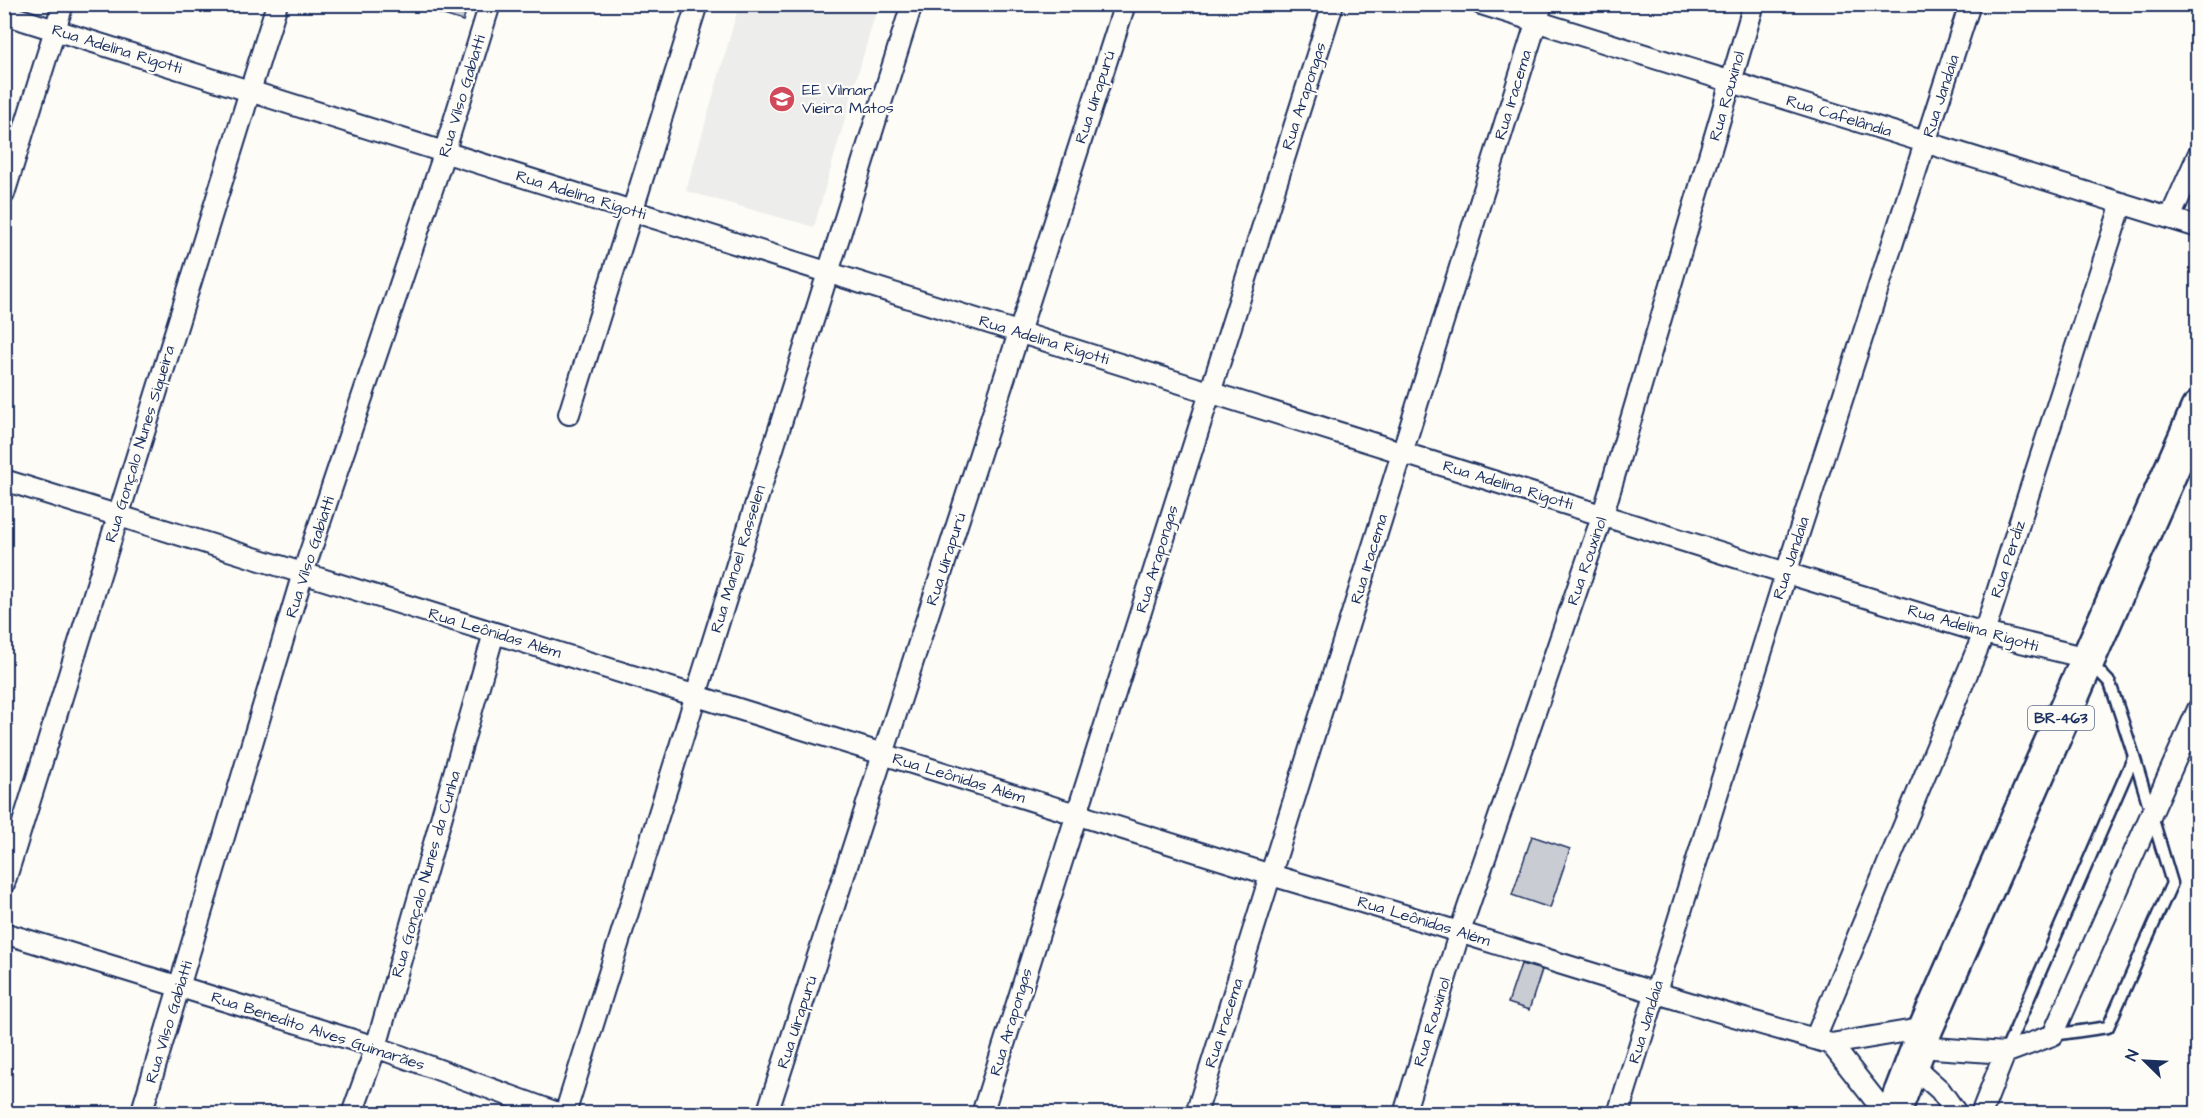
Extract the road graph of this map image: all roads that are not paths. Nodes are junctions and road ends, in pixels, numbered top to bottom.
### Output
1 (63, 4) edge
2 (278, 4) edge
3 (490, 4) edge
4 (697, 4) edge
5 (912, 4) edge
6 (1125, 4) edge
7 (1333, 4) edge
8 (1481, 4) edge
9 (1754, 4) edge
10 (1970, 4) edge
11 (1539, 13) edge
12 (4, 14) edge
13 (55, 30) junction
14 (1732, 82) junction
15 (250, 91) junction
16 (1926, 143) junction
17 (444, 152) junction
18 (2198, 155) edge
19 (4, 194) edge
20 (2122, 203) junction
21 (632, 211) junction
22 (2170, 218) junction
23 (2198, 227) edge
24 (828, 272) junction
25 (1019, 332) junction
26 (1209, 392) junction
27 (2198, 409) edge
28 (569, 414) dead end
29 (1402, 453) junction
30 (4, 480) edge
31 (1603, 514) junction
32 (118, 515) junction
33 (303, 573) junction
34 (1786, 573) junction
35 (494, 633) junction
36 (1984, 633) junction
37 (2087, 658) junction
38 (695, 695) junction
39 (2198, 709) edge
40 (884, 755) junction
41 (2134, 756) junction
42 (2151, 814) junction
43 (1076, 815) junction
44 (1271, 875) junction
45 (4, 884) edge
46 (1461, 931) junction
47 (4, 933) edge
48 (180, 987) junction
49 (1655, 994) junction
50 (2053, 1035) junction
51 (1823, 1042) junction
52 (376, 1047) junction
53 (1919, 1047) junction
54 (2005, 1053) junction
55 (141, 1113) edge
56 (352, 1113) edge
57 (560, 1113) edge
58 (565, 1113) edge
59 (767, 1113) edge
60 (982, 1113) edge
61 (1196, 1113) edge
62 (1404, 1113) edge
63 (1618, 1113) edge
64 (1886, 1113) edge
65 (1893, 1113) edge
66 (1957, 1113) edge
67 (1982, 1113) edge

1 - 13 street
2 - 15 street, Rua Gonçalo Nunes Siqueira
3 - 17 street, Rua Vilso Gabiatti
4 - 21 street
5 - 24 street, Rua Manoel Rasselen
6 - 25 street, Rua Uirapurú
7 - 26 street, Rua Arapongas
8 - 11 street, Rua Cafelândia
9 - 14 street, Rua Rouxinol
10 - 16 street, Rua Jandaia
11 - 14 street, Rua Cafelândia
11 - 29 street, Rua Iracema
12 - 13 street, Rua Adelina Rigotti
13 - 15 street, Rua Adelina Rigotti
13 - 19 street
14 - 16 street, Rua Cafelândia
14 - 31 street, Rua Rouxinol
15 - 17 street, Rua Adelina Rigotti
15 - 32 street, Rua Gonçalo Nunes Siqueira
16 - 20 street, Rua Cafelândia
16 - 34 street, Rua Jandaia
17 - 21 street, Rua Adelina Rigotti
17 - 33 street, Rua Vilso Gabiatti
18 - 22 street
20 - 22 street, Rua Cafelândia
20 - 36 street, Rua Perdiz
21 - 24 street, Rua Adelina Rigotti
21 - 28 street
22 - 23 street, Rua Cafelândia
24 - 25 street, Rua Adelina Rigotti
24 - 38 street, Rua Manoel Rasselen
25 - 26 street, Rua Adelina Rigotti
25 - 40 street, Rua Uirapurú
26 - 29 street, Rua Adelina Rigotti
26 - 43 street, Rua Arapongas
27 - 37 highway, BR-463
29 - 31 street, Rua Adelina Rigotti
29 - 44 street, Rua Iracema
30 - 32 street, Rua Leônidas Além
31 - 34 street, Rua Adelina Rigotti
31 - 46 street, Rua Rouxinol
32 - 33 street, Rua Leônidas Além
32 - 45 street, Rua Gonçalo Nunes Siqueira
33 - 35 street, Rua Leônidas Além
33 - 48 street, Rua Vilso Gabiatti
34 - 36 street, Rua Adelina Rigotti
34 - 49 street, Rua Jandaia
35 - 38 street, Rua Leônidas Além
35 - 52 street, Rua Gonçalo Nunes da Cunha
36 - 37 street, Rua Adelina Rigotti
36 - 51 street, Rua Perdiz
37 - 41 lane
37 - 53 highway, BR-463
38 - 40 street, Rua Leônidas Além
38 - 58 street, Rua Manoel Rasselen
39 - 42 street
40 - 43 street, Rua Leônidas Além
40 - 59 street, Rua Uirapurú
41 - 42 lane
41 - 54 lane
42 - 50 street
42 - 50 lane
43 - 44 street, Rua Leônidas Além
43 - 60 street, Rua Arapongas
44 - 46 street, Rua Leônidas Além
44 - 61 street, Rua Iracema
46 - 49 street, Rua Leônidas Além
46 - 62 street, Rua Rouxinol
47 - 48 street, Rua Benedito Alves Guimarães
48 - 52 street, Rua Benedito Alves Guimarães
48 - 55 street, Rua Vilso Gabiatti
49 - 51 street, Rua Leônidas Além
49 - 63 street, Rua Jandaia
50 - 54 street
51 - 53 street
51 - 64 street
52 - 56 street, Rua Gonçalo Nunes da Cunha
52 - 57 street, Rua Benedito Alves Guimarães
53 - 54 street
53 - 65 highway, BR-463
53 - 66 street
54 - 67 street

